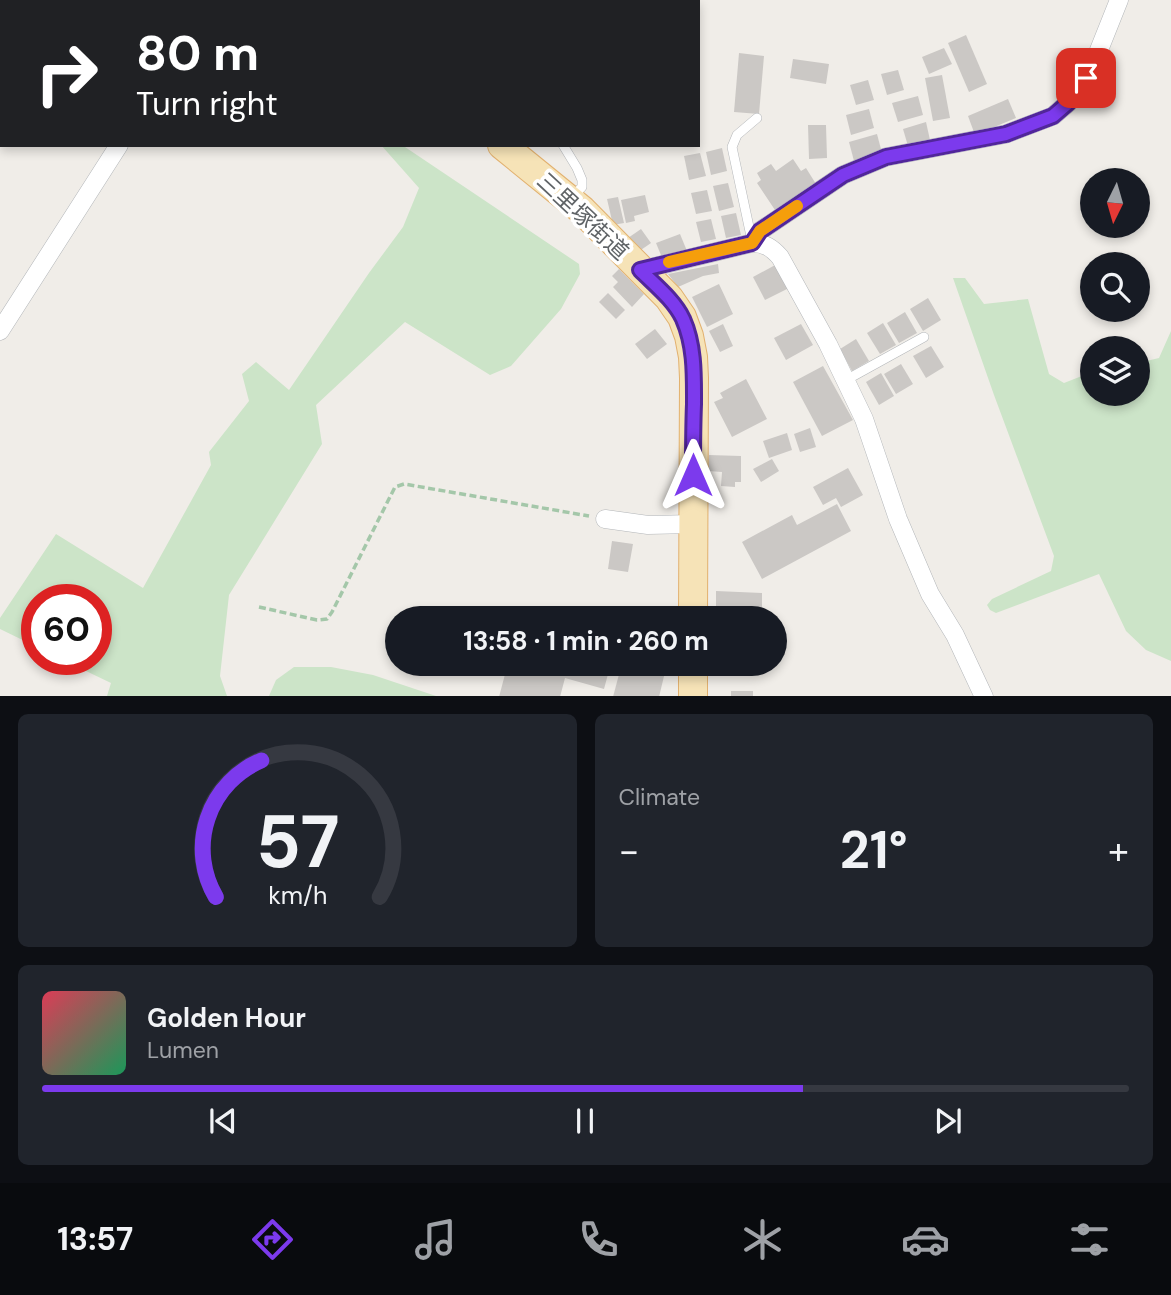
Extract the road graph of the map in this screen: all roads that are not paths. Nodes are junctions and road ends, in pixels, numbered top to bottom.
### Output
1 (1119, 0) edge
2 (757, 118) dead end
3 (118, 147) edge
4 (504, 147) edge
5 (564, 147) edge
6 (582, 210) junction
7 (752, 243) junction
8 (640, 270) junction
9 (0, 331) edge
10 (924, 337) dead end
11 (846, 380) junction
12 (605, 519) road end
13 (692, 524) junction
14 (693, 606) edge
15 (693, 676) edge
16 (693, 696) edge
17 (984, 696) edge

1 - 7 street
2 - 7 lane
3 - 9 street
4 - 6 main road, 三里塚街道
5 - 6 lane
6 - 8 main road, 三里塚街道
7 - 8 street
7 - 11 street
8 - 13 main road, 三里塚街道
10 - 11 lane
11 - 17 street
12 - 13 street
13 - 14 main road, 三里塚街道
15 - 16 main road

